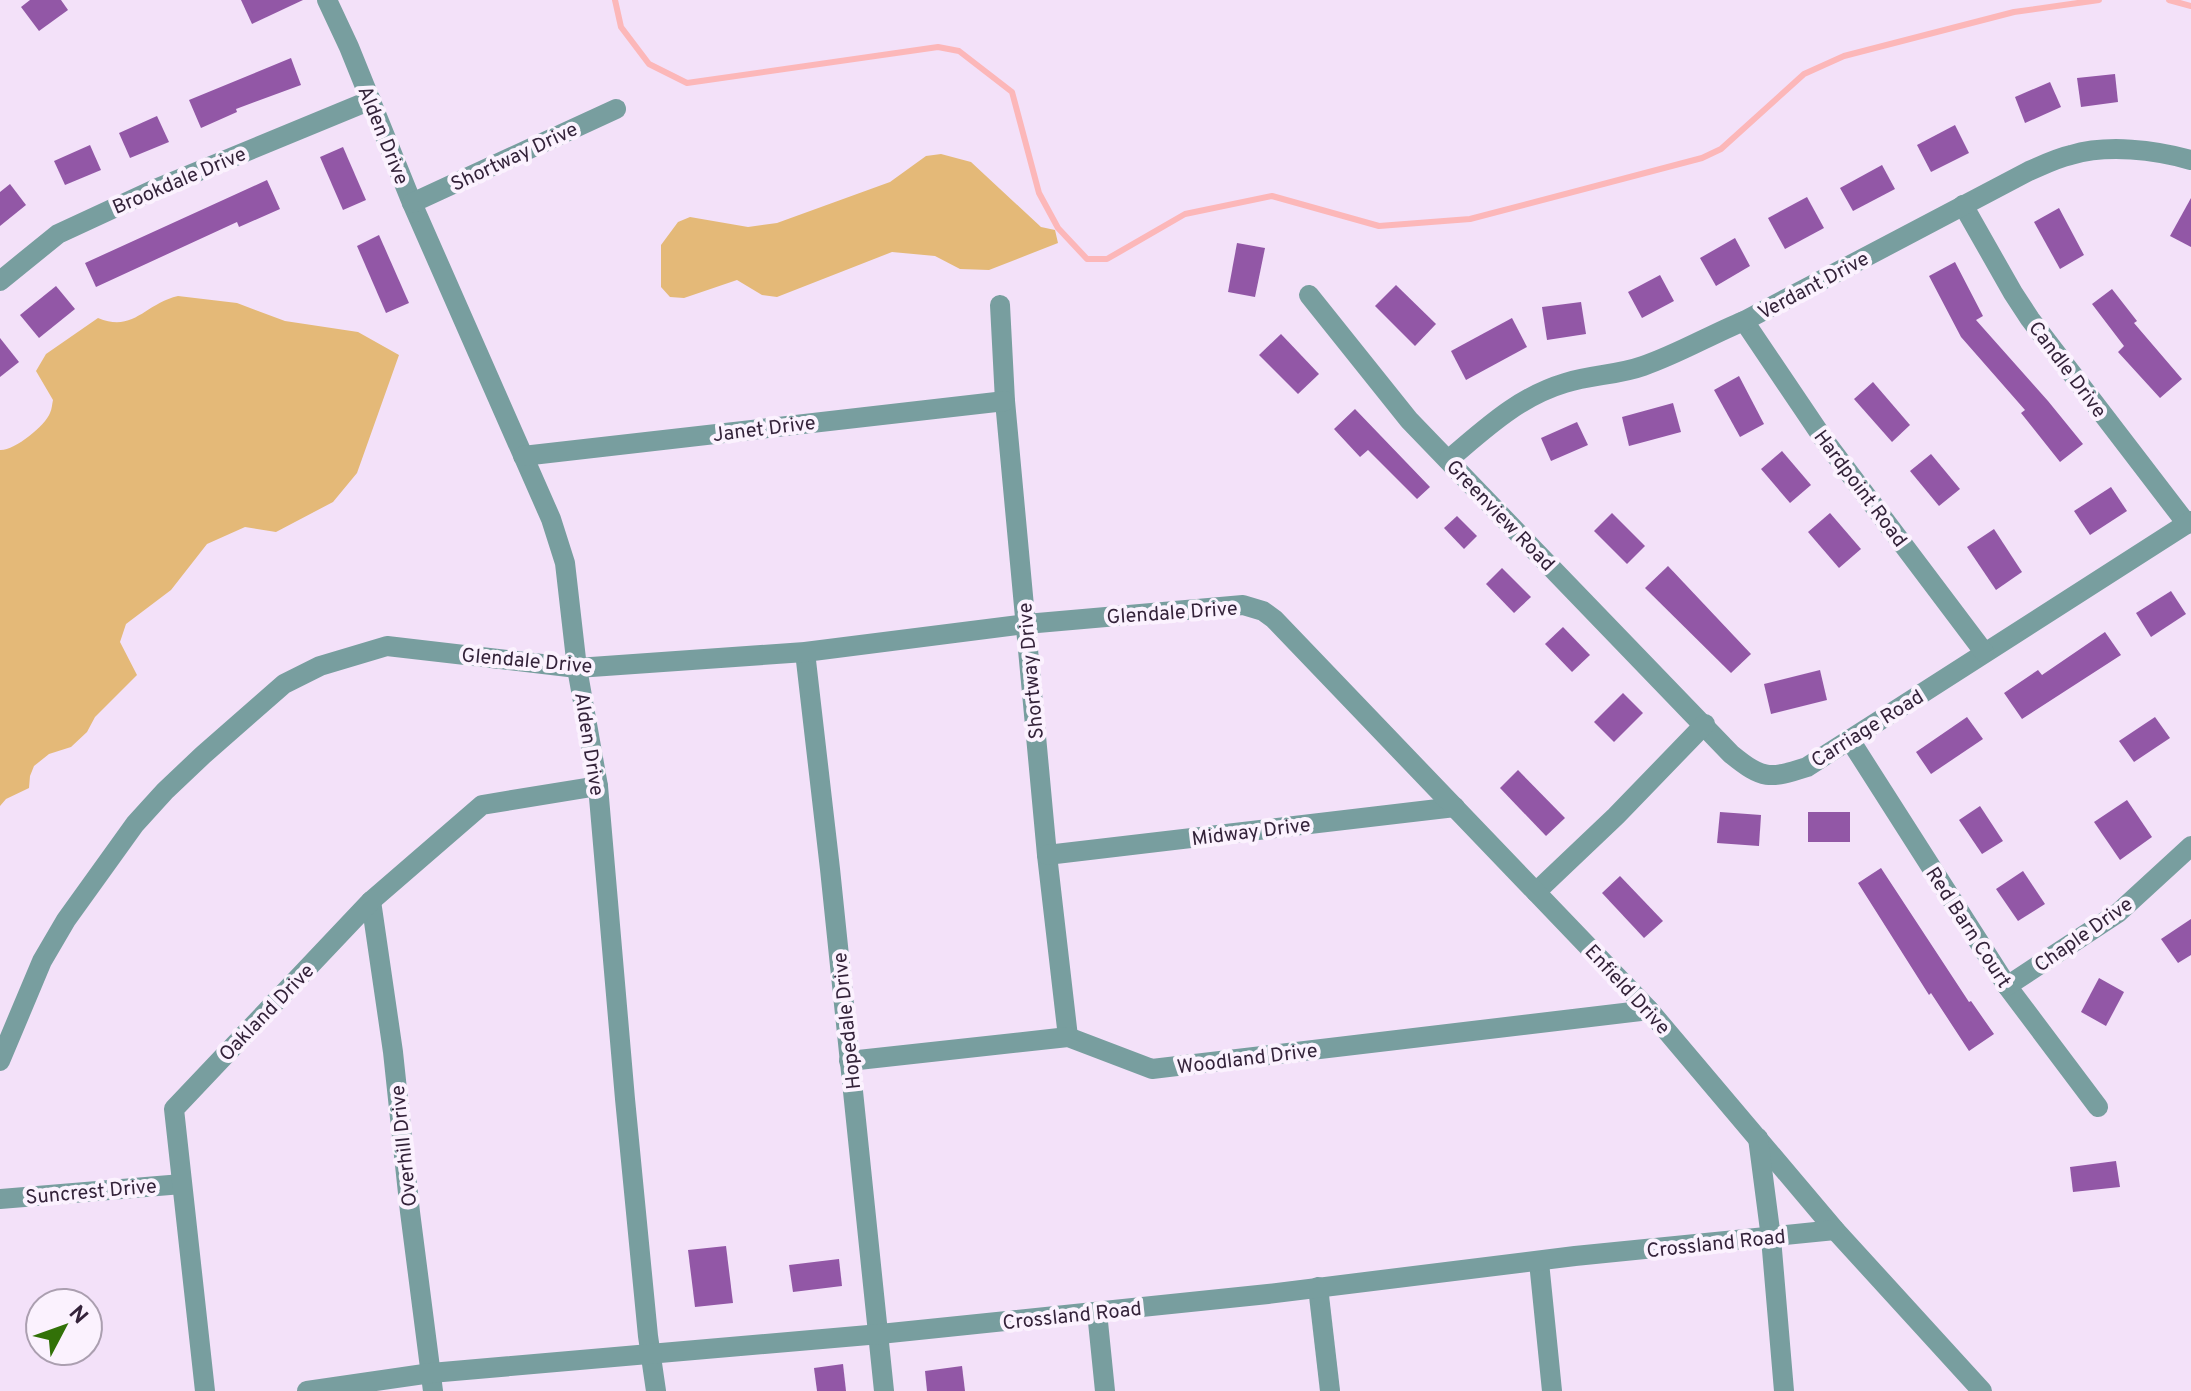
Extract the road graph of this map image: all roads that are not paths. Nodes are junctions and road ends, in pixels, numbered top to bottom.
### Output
1 (327, 0) edge
2 (371, 100) junction
3 (616, 109) dead end
4 (2191, 160) edge
5 (412, 203) junction
6 (1963, 205) junction
7 (0, 281) edge
8 (1309, 295) dead end
9 (1000, 305) dead end
10 (1744, 321) junction
11 (1005, 401) junction
12 (523, 456) junction
13 (1448, 460) junction
14 (2189, 522) edge
15 (1253, 608) joint
16 (1026, 624) junction
17 (805, 652) junction
18 (1984, 652) junction
19 (577, 668) junction
20 (1705, 724) junction
21 (1850, 740) junction
22 (598, 786) junction
23 (1455, 807) junction
24 (2191, 846) edge
25 (1047, 855) junction
26 (1536, 892) junction
27 (371, 901) junction
28 (2007, 986) junction
29 (1649, 1010) junction
30 (1068, 1037) junction
31 (0, 1061) edge
32 (849, 1061) junction
33 (2098, 1107) dead end
34 (1758, 1138) junction
35 (182, 1184) junction
36 (0, 1199) edge
37 (1835, 1230) junction
38 (1771, 1238) junction
39 (1539, 1262) junction
40 (1318, 1287) junction
41 (1097, 1312) junction
42 (880, 1334) junction
43 (652, 1355) junction
44 (432, 1382) edge
45 (205, 1391) edge
46 (307, 1391) edge
47 (656, 1391) edge
48 (884, 1391) edge
49 (1105, 1391) edge
50 (1330, 1391) edge
51 (1552, 1391) edge
52 (1784, 1391) edge
53 (1982, 1391) edge

1 - 2 street, Alden Drive
2 - 5 street, Alden Drive
2 - 7 street, Brookdale Drive
3 - 5 street, Shortway Drive
4 - 6 street, Verdant Drive
5 - 12 street, Alden Drive
6 - 10 street, Verdant Drive
6 - 14 street, Candle Drive
8 - 13 street, Greenview Road
9 - 11 street, Shortway Drive
10 - 13 street, Verdant Drive
10 - 18 street, Hardpoint Road
11 - 12 street, Janet Drive
11 - 16 street, Shortway Drive
12 - 19 street, Alden Drive
13 - 20 street, Greenview Road
14 - 18 street, Carriage Road
15 - 16 street, Glendale Drive
15 - 23 street, Enfield Drive
16 - 17 street, Glendale Drive
16 - 25 street, Shortway Drive
17 - 19 street, Glendale Drive
17 - 32 street, Hopedale Drive
18 - 21 street, Carriage Road
19 - 22 street, Alden Drive
19 - 31 street, Glendale Drive
20 - 21 street, Carriage Road
20 - 26 street
21 - 28 street, Red Barn Court
22 - 27 street, Oakland Drive
22 - 43 street, Alden Drive
23 - 25 street, Midway Drive
23 - 26 street, Enfield Drive
24 - 28 street, Chaple Drive
25 - 30 street, Shortway Drive
26 - 29 street, Enfield Drive
27 - 35 street, Oakland Drive
27 - 44 street, Overhill Drive
28 - 33 street, Red Barn Court
29 - 30 street, Woodland Drive
29 - 34 street, Enfield Drive
30 - 32 street, Woodland Drive
32 - 42 street, Hopedale Drive
34 - 37 street, Enfield Drive
34 - 38 street
35 - 36 street, Suncrest Drive
35 - 45 street, Oakland Drive
37 - 38 street, Crossland Road
37 - 53 street, Enfield Drive
38 - 39 street, Crossland Road
38 - 52 street
39 - 40 street, Crossland Road
39 - 51 street
40 - 41 street, Crossland Road
40 - 50 street
41 - 42 street, Crossland Road
41 - 49 street
42 - 43 street, Crossland Road
42 - 48 street, Hopedale Drive
43 - 44 street, Crossland Road
43 - 47 street, Alden Drive
44 - 46 street, Crossland Road

